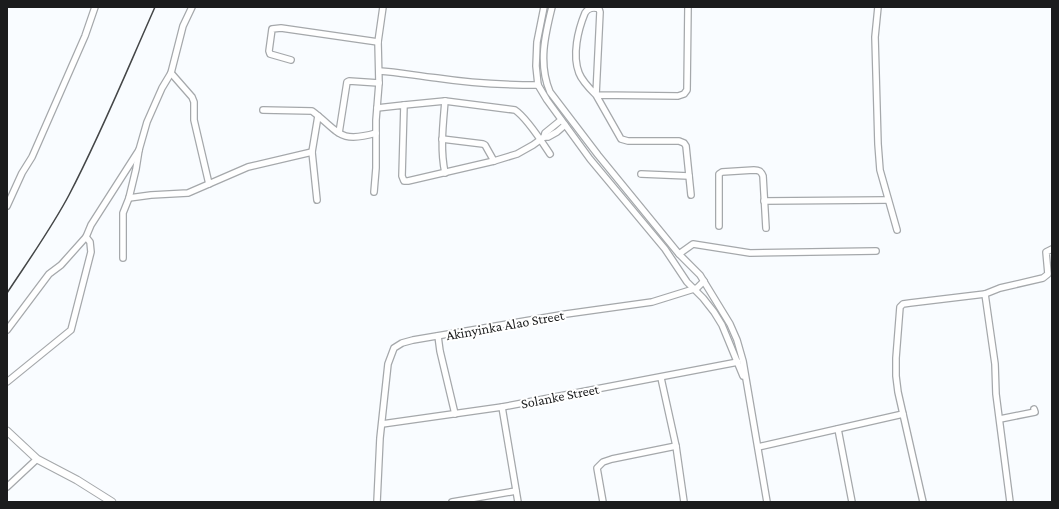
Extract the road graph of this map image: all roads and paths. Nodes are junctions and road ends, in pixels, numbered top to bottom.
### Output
1 (96, 7) edge
2 (192, 7) edge
3 (383, 7) edge
4 (544, 7) edge
5 (552, 7) edge
6 (688, 7) edge
7 (878, 7) edge
8 (378, 42) junction
9 (291, 60) dead end
10 (379, 71) junction
11 (171, 73) junction
12 (379, 83) junction
13 (538, 85) junction
14 (596, 95) junction
15 (445, 101) junction
16 (404, 105) junction
17 (377, 108) junction
18 (263, 110) dead end
19 (318, 116) junction
20 (561, 120) junction
21 (565, 125) junction
22 (339, 133) junction
23 (376, 133) junction
24 (542, 138) junction
25 (442, 139) junction
26 (139, 150) junction
27 (312, 152) junction
28 (550, 154) dead end
29 (494, 161) junction
30 (445, 173) junction
31 (641, 174) dead end
32 (690, 176) junction
33 (209, 184) junction
34 (374, 192) dead end
35 (691, 195) dead end
36 (129, 198) junction
37 (316, 200) dead end
38 (888, 200) junction
39 (764, 201) junction
40 (7, 206) edge
41 (720, 226) dead end
42 (766, 228) dead end
43 (897, 230) dead end
44 (86, 237) junction
45 (1052, 249) edge
46 (876, 251) dead end
47 (679, 254) junction
48 (123, 258) dead end
49 (696, 270) junction
50 (685, 278) junction
51 (704, 281) junction
52 (693, 289) junction
53 (985, 294) junction
54 (7, 330) edge
55 (438, 336) junction
56 (738, 362) junction
57 (661, 378) junction
58 (7, 382) edge
59 (747, 386) junction
60 (502, 407) junction
61 (1034, 409) dead end
62 (455, 414) junction
63 (903, 414) junction
64 (1000, 419) junction
65 (382, 424) junction
66 (838, 429) junction
67 (7, 431) edge
68 (676, 446) junction
69 (758, 447) junction
70 (37, 459) junction
71 (7, 487) edge
72 (516, 491) junction
73 (112, 502) edge
74 (377, 502) edge
75 (452, 502) edge
76 (518, 502) edge
77 (603, 502) edge
78 (684, 502) edge
79 (767, 502) edge
80 (852, 502) edge
81 (923, 502) edge
82 (1010, 502) edge

1 - 40 street
2 - 11 street
3 - 8 street
4 - 13 street
5 - 47 street
6 - 14 street
7 - 38 street
8 - 9 street
8 - 10 street
10 - 12 street
10 - 13 street
11 - 26 street
11 - 33 street
12 - 17 street
12 - 22 street
13 - 20 street
14 - 14 street
14 - 32 street
15 - 16 street
15 - 24 street
15 - 25 street
16 - 17 street
16 - 30 street
17 - 23 street
18 - 19 street
19 - 22 street
19 - 27 street
20 - 21 street
20 - 24 street
21 - 24 street
21 - 50 street
22 - 23 street
23 - 34 street
24 - 28 street
24 - 29 street
25 - 29 street
25 - 30 street
26 - 36 street
26 - 44 street
27 - 33 street
27 - 37 street
29 - 30 street
31 - 32 street
32 - 35 street
33 - 36 street
36 - 48 street
38 - 39 street
38 - 43 street
39 - 41 street
39 - 42 street
44 - 54 street
44 - 58 street
45 - 53 street
46 - 47 street
47 - 49 street
49 - 50 street
49 - 51 street
50 - 52 street
51 - 52 street
51 - 59 street
52 - 55 street, Akinyinka Alao Street
52 - 56 street
53 - 63 street
53 - 64 street
55 - 62 street
55 - 65 street, Akinyinka Alao Street
56 - 57 street, Solanke Street
56 - 59 street
57 - 60 street, Solanke Street
57 - 68 street
59 - 69 street
60 - 62 street, Solanke Street
60 - 72 street
61 - 64 street
62 - 65 street, Solanke Street
63 - 66 street
63 - 81 street
64 - 82 street
65 - 74 street
66 - 69 street
66 - 80 street
67 - 70 street
68 - 77 street
68 - 78 street
69 - 79 street
70 - 71 street
70 - 73 street
72 - 75 street
72 - 76 street

